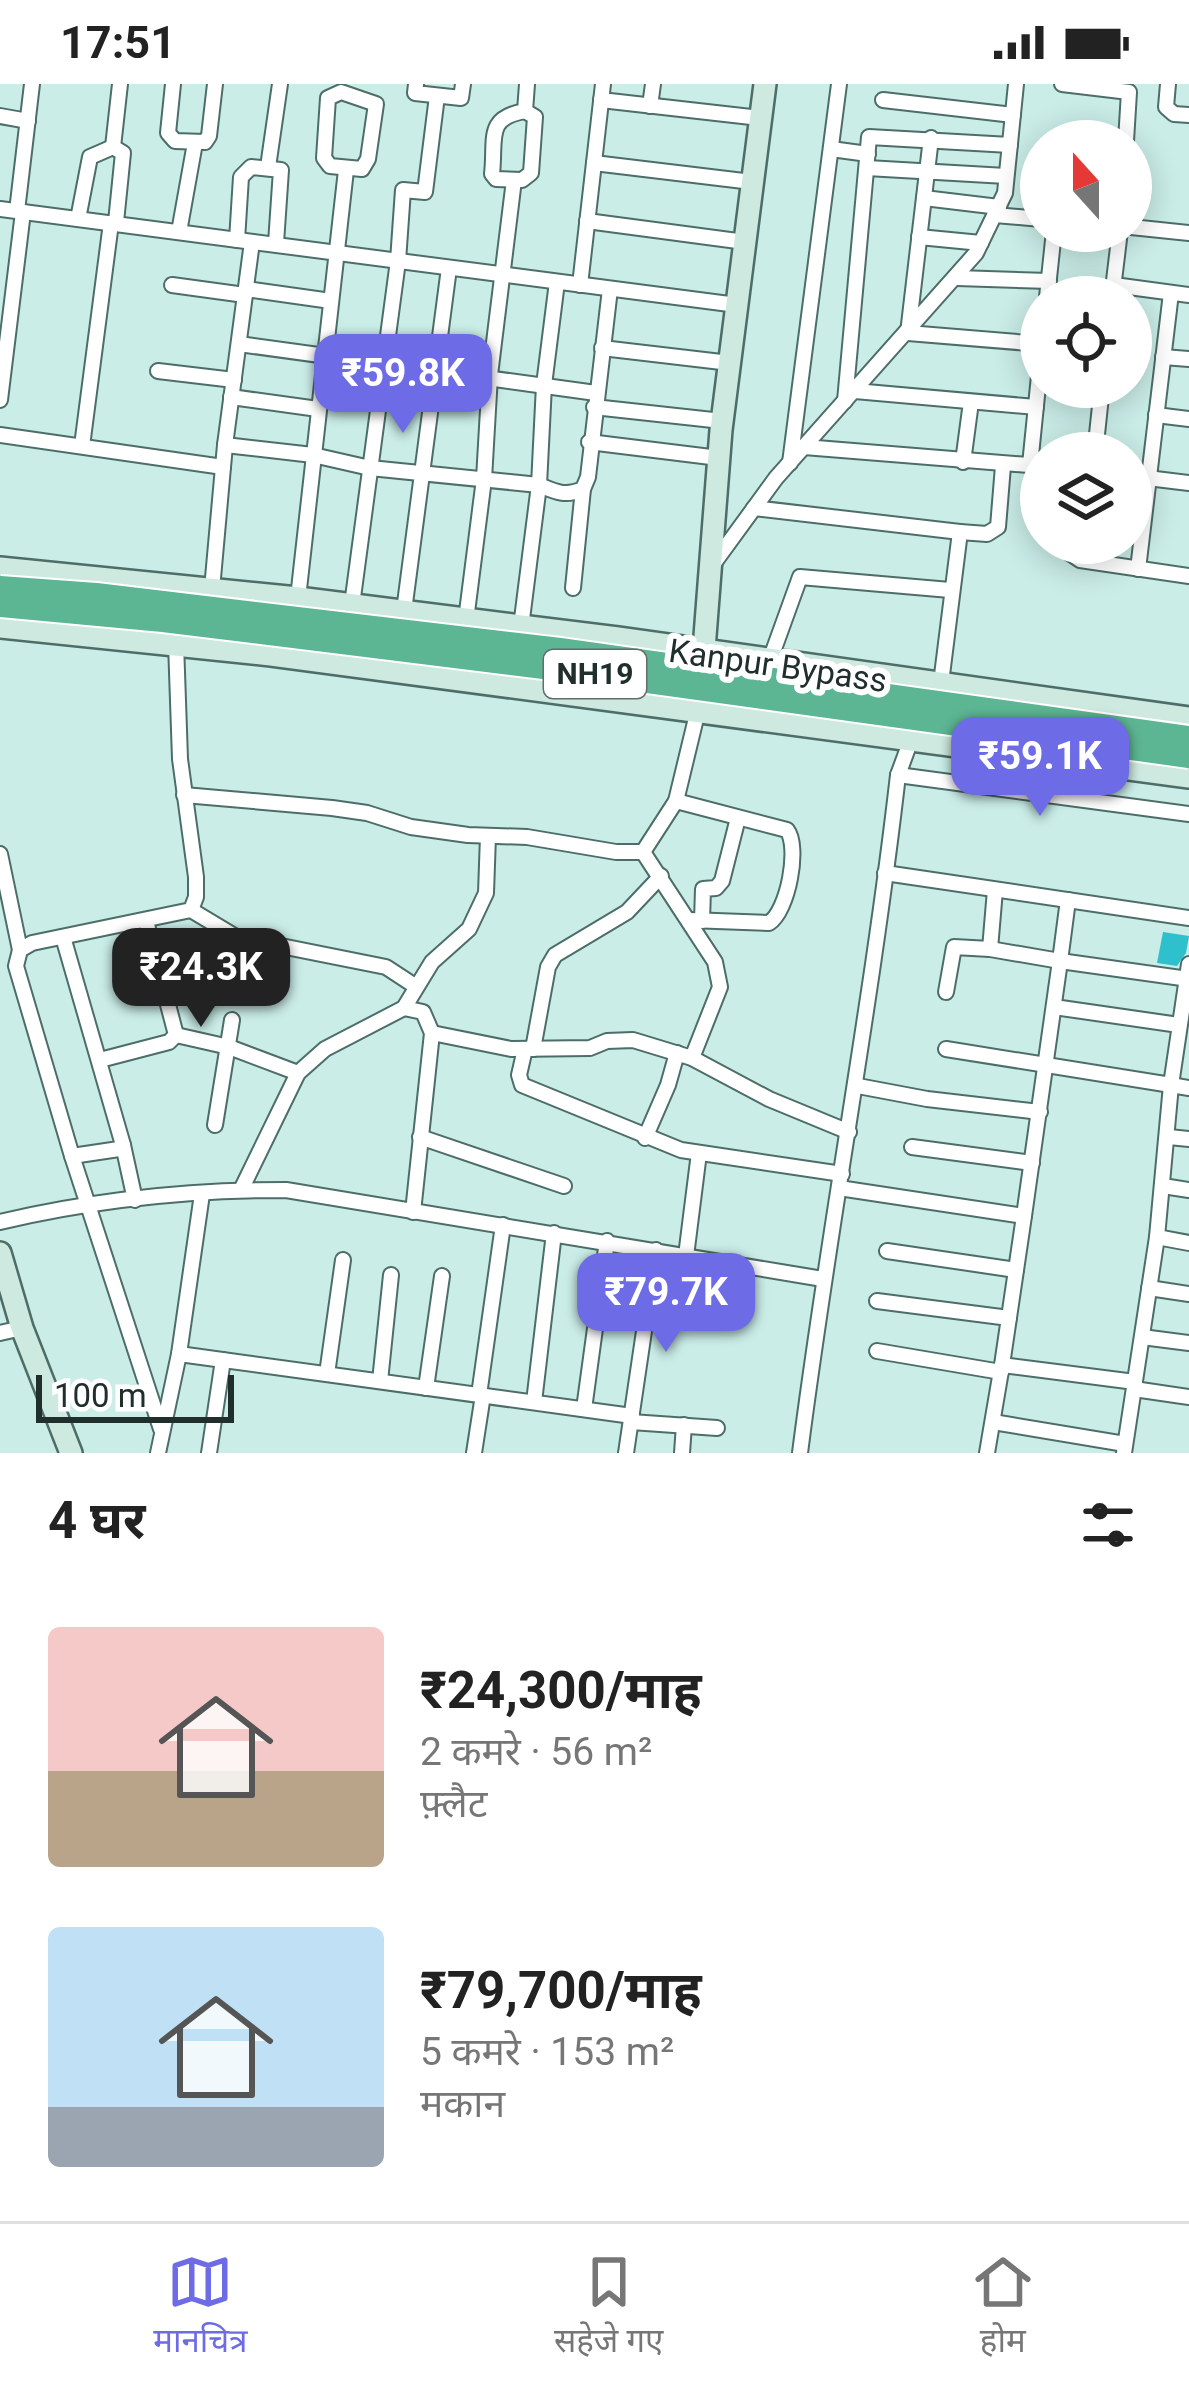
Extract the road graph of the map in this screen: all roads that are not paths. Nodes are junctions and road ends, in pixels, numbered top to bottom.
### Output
1 (32, 84) edge
2 (120, 84) edge
3 (173, 84) edge
4 (215, 84) edge
5 (280, 84) edge
6 (416, 84) edge
7 (464, 84) edge
8 (527, 84) edge
9 (653, 84) edge
10 (765, 84) edge
11 (839, 84) edge
12 (1016, 84) edge
13 (1062, 84) edge
14 (1168, 84) edge
15 (357, 90) edge
16 (602, 92) edge
17 (437, 96) junction
18 (884, 100) dead end
19 (650, 106) junction
20 (525, 111) junction
21 (1012, 115) junction
22 (0, 116) edge
23 (1189, 116) edge
24 (760, 118) junction
25 (1128, 120) edge
26 (28, 121) junction
27 (931, 138) junction
28 (195, 143) junction
29 (1010, 145) junction
30 (112, 147) junction
31 (831, 148) junction
32 (867, 161) junction
33 (594, 163) junction
34 (268, 167) junction
35 (346, 170) junction
36 (927, 171) junction
37 (1006, 176) junction
38 (514, 181) junction
39 (752, 182) junction
40 (924, 198) junction
41 (13, 210) edge
42 (997, 211) junction
43 (1020, 216) edge
44 (78, 219) junction
45 (587, 221) junction
46 (114, 223) junction
47 (1152, 229) edge
48 (179, 232) junction
49 (1189, 233) edge
50 (919, 238) junction
51 (245, 241) junction
52 (745, 242) junction
53 (276, 243) junction
54 (982, 243) junction
55 (337, 253) junction
56 (398, 261) junction
57 (449, 268) junction
58 (502, 274) junction
59 (957, 278) junction
60 (557, 282) junction
61 (172, 285) dead end
62 (580, 285) junction
63 (1020, 286) edge
64 (610, 289) junction
65 (246, 292) junction
66 (1152, 292) edge
67 (1171, 293) junction
68 (1189, 295) edge
69 (331, 302) junction
70 (737, 305) junction
71 (908, 333) junction
72 (1020, 342) edge
73 (238, 344) junction
74 (602, 348) junction
75 (325, 355) junction
76 (1163, 357) junction
77 (1189, 359) edge
78 (385, 361) junction
79 (730, 363) junction
80 (436, 370) junction
81 (158, 371) dead end
82 (490, 375) junction
83 (234, 380) junction
84 (544, 385) junction
85 (850, 396) junction
86 (232, 397) junction
87 (0, 400) edge
88 (595, 400) junction
89 (970, 401) junction
90 (1020, 406) edge
91 (318, 409) junction
92 (1156, 415) junction
93 (1189, 418) edge
94 (722, 421) junction
95 (0, 435) edge
96 (589, 442) junction
97 (225, 445) junction
98 (82, 446) junction
99 (804, 447) junction
100 (1152, 452) edge
101 (314, 455) junction
102 (719, 458) junction
103 (963, 462) junction
104 (790, 463) junction
105 (1003, 466) junction
106 (1020, 466) edge
107 (223, 467) junction
108 (370, 468) junction
109 (424, 473) junction
110 (484, 479) junction
111 (1152, 479) edge
112 (1189, 483) edge
113 (539, 484) junction
114 (583, 489) junction
115 (754, 508) junction
116 (960, 532) junction
117 (1109, 564) edge
118 (1138, 564) edge
119 (711, 567) junction
120 (0, 568) edge
121 (1138, 568) junction
122 (1189, 576) edge
123 (0, 588) edge
124 (574, 588) dead end
125 (212, 589) junction
126 (950, 590) junction
127 (298, 598) junction
128 (0, 605) edge
129 (352, 605) junction
130 (404, 611) junction
131 (466, 620) junction
132 (521, 626) junction
133 (0, 627) edge
134 (176, 643) junction
135 (705, 651) junction
136 (770, 660) junction
137 (940, 682) junction
138 (698, 710) junction
139 (1189, 718) edge
140 (911, 737) junction
141 (1189, 738) edge
142 (1189, 756) edge
143 (898, 775) junction
144 (1189, 777) edge
145 (184, 795) junction
146 (676, 801) junction
147 (1189, 814) edge
148 (738, 818) junction
149 (488, 836) junction
150 (643, 852) junction
151 (0, 854) edge
152 (885, 873) junction
153 (661, 876) junction
154 (995, 890) junction
155 (1068, 901) junction
156 (191, 910) junction
157 (1189, 918) edge
158 (695, 920) junction
159 (146, 921) junction
160 (7, 922) edge
161 (63, 937) junction
162 (991, 949) junction
163 (20, 950) junction
164 (1060, 961) junction
165 (1188, 974) edge
166 (415, 986) junction
167 (946, 992) dead end
168 (1054, 1007) junction
169 (404, 1008) junction
170 (232, 1020) dead end
171 (1179, 1025) junction
172 (432, 1033) junction
173 (176, 1035) junction
174 (229, 1047) junction
175 (529, 1049) junction
176 (946, 1049) dead end
177 (684, 1055) junction
178 (100, 1060) junction
179 (1047, 1066) junction
180 (298, 1073) junction
181 (1171, 1085) junction
182 (858, 1086) junction
183 (1189, 1088) edge
184 (1040, 1112) junction
185 (215, 1125) dead end
186 (849, 1132) junction
187 (1169, 1136) junction
188 (420, 1137) junction
189 (645, 1138) junction
190 (1189, 1139) edge
191 (123, 1144) junction
192 (912, 1147) dead end
193 (699, 1153) junction
194 (72, 1156) junction
195 (1032, 1163) junction
196 (841, 1181) junction
197 (564, 1186) dead end
198 (1163, 1186) junction
199 (241, 1190) junction
200 (1189, 1190) edge
201 (202, 1194) junction
202 (135, 1200) junction
203 (88, 1204) junction
204 (413, 1212) junction
205 (1024, 1216) junction
206 (0, 1222) edge
207 (503, 1225) junction
208 (554, 1233) junction
209 (1156, 1238) junction
210 (607, 1241) junction
211 (1189, 1243) edge
212 (656, 1250) junction
213 (886, 1251) dead end
214 (0, 1253) edge
215 (686, 1256) junction
216 (344, 1260) dead end
217 (1016, 1270) junction
218 (391, 1275) dead end
219 (442, 1276) dead end
220 (823, 1280) junction
221 (1149, 1288) junction
222 (1189, 1294) edge
223 (877, 1301) dead end
224 (1009, 1318) junction
225 (11, 1330) edge
226 (1142, 1336) junction
227 (1189, 1343) edge
228 (877, 1351) dead end
229 (178, 1354) junction
230 (223, 1360) junction
231 (1002, 1369) junction
232 (327, 1374) junction
233 (380, 1382) junction
234 (1134, 1386) junction
235 (426, 1388) junction
236 (481, 1395) junction
237 (1189, 1397) edge
238 (534, 1402) junction
239 (584, 1409) junction
240 (631, 1419) junction
241 (993, 1421) junction
242 (685, 1425) junction
243 (717, 1428) dead end
244 (161, 1429) junction
245 (1125, 1448) edge
246 (71, 1453) edge
247 (158, 1453) edge
248 (209, 1453) edge
249 (475, 1453) edge
250 (626, 1453) edge
251 (682, 1453) edge
252 (800, 1453) edge
253 (987, 1453) edge

1 - 26 street
2 - 30 street
3 - 28 street
4 - 28 street
5 - 34 street
6 - 17 street
7 - 17 street
8 - 20 street
9 - 19 street
10 - 24 main road
11 - 31 street
12 - 21 street
13 - 25 street
14 - 23 street
15 - 35 street
15 - 35 street
16 - 19 street
16 - 33 street
17 - 56 street
18 - 21 street
19 - 24 street
20 - 38 street
20 - 38 street
21 - 29 street
22 - 26 street
24 - 39 main road
26 - 41 street
27 - 29 street
27 - 32 street
27 - 36 street
28 - 48 street
29 - 37 street
30 - 44 street
30 - 46 street
31 - 32 street
31 - 104 street
32 - 36 street
32 - 85 street
33 - 39 street
33 - 45 street
34 - 51 street
34 - 53 street
35 - 55 street
36 - 37 street
36 - 40 street
37 - 42 street
38 - 58 street
39 - 52 main road
40 - 42 street
40 - 50 street
41 - 44 street
41 - 87 street
42 - 43 street
42 - 54 street
44 - 46 street
45 - 52 street
45 - 62 street
46 - 48 street
46 - 98 street
47 - 49 street
48 - 51 street
50 - 54 street
50 - 71 street
51 - 53 street
51 - 65 street
52 - 70 main road
53 - 55 street
54 - 59 street
55 - 56 street
55 - 69 street
56 - 57 street
56 - 78 street
57 - 58 street
57 - 80 street
58 - 60 street
58 - 82 street
59 - 63 street
59 - 71 street
60 - 62 street
60 - 84 street
61 - 65 street
62 - 64 street
64 - 70 street
64 - 74 street
65 - 69 street
65 - 73 street
66 - 67 street
67 - 68 street
67 - 76 street
69 - 75 street
70 - 79 main road
71 - 72 street
71 - 85 street
73 - 75 street
73 - 83 street
74 - 79 street
74 - 88 street
75 - 78 street
75 - 91 street
76 - 77 street
76 - 92 street
78 - 80 street
78 - 108 street
79 - 94 main road
80 - 82 street
80 - 109 street
81 - 83 street
82 - 84 street
82 - 110 street
83 - 86 street
84 - 88 street
84 - 113 street
85 - 89 street
85 - 99 street
86 - 91 street
86 - 97 street
88 - 94 street
88 - 96 street
89 - 90 street
89 - 103 street
91 - 101 street
92 - 93 street
92 - 100 street
94 - 102 main road
95 - 98 street
96 - 102 street
96 - 114 street
97 - 101 street
97 - 107 street
98 - 107 street
99 - 103 street
99 - 104 street
101 - 108 street
101 - 127 street
102 - 119 main road
103 - 105 street
104 - 115 street
105 - 106 street
105 - 116 street
107 - 125 street
108 - 109 street
108 - 129 street
109 - 110 street
109 - 130 street
110 - 113 street
110 - 131 street
111 - 112 street
113 - 114 street
113 - 132 street
114 - 124 street
115 - 116 street
115 - 119 street
116 - 126 street
117 - 121 street
118 - 121 street
119 - 135 main road
120 - 125 main road
121 - 122 street
123 - 141 highway, Kanpur Bypass / NH19, bridge
125 - 127 main road
126 - 136 street
126 - 137 street
127 - 129 main road
128 - 142 highway, Kanpur Bypass / NH19, bridge
129 - 130 main road
130 - 131 main road
131 - 132 main road
132 - 135 main road
133 - 134 main road
134 - 138 main road
134 - 145 street
135 - 136 main road
135 - 138 main road
136 - 137 main road
137 - 139 main road
138 - 140 main road
138 - 146 street
140 - 143 street
140 - 144 main road
143 - 147 street
143 - 152 street
145 - 149 street
145 - 156 street
146 - 148 street
146 - 150 street
148 - 158 street
148 - 158 street
149 - 150 street
149 - 166 street
150 - 153 street
151 - 160 street
152 - 154 street
152 - 182 street
153 - 158 street
153 - 175 street
154 - 155 street
154 - 162 street
155 - 157 street
155 - 164 street
156 - 159 street
156 - 166 street
158 - 177 street
159 - 161 street
159 - 173 street
160 - 163 street
161 - 163 street
161 - 178 street
162 - 164 street
162 - 167 street
163 - 194 street
164 - 165 street
164 - 168 street
165 - 171 street
166 - 169 street
168 - 171 street
168 - 179 street
169 - 172 street
169 - 180 street
170 - 174 street
171 - 181 street
172 - 175 street
172 - 188 street
173 - 174 street
173 - 178 street
174 - 180 street
174 - 185 street
175 - 177 street
175 - 189 street
176 - 179 street
177 - 186 street
177 - 189 street
178 - 191 street
179 - 181 street
179 - 184 street
180 - 199 street
181 - 183 street
181 - 187 street
182 - 184 street
182 - 186 street
184 - 195 street
186 - 196 street
187 - 190 street
187 - 198 street
188 - 197 street
188 - 204 street
189 - 193 street
191 - 194 street
191 - 202 street
192 - 195 street
193 - 196 street
193 - 215 street
194 - 203 street
195 - 205 street
196 - 205 street
196 - 220 street
198 - 200 street
198 - 209 street
199 - 201 street
199 - 204 street
201 - 202 street
201 - 229 street
202 - 203 street
203 - 206 street
203 - 244 street
204 - 207 street
205 - 217 street
207 - 208 street
207 - 236 street
208 - 210 street
208 - 238 street
209 - 211 street
209 - 221 street
210 - 212 street
210 - 239 street
212 - 215 street
212 - 240 street
213 - 217 street
214 - 225 main road
215 - 220 street
216 - 232 street
217 - 224 street
218 - 233 street
219 - 235 street
220 - 252 street
221 - 222 street
221 - 226 street
223 - 224 street
224 - 231 street
225 - 246 main road
226 - 227 street
226 - 234 street
228 - 231 street
229 - 230 street
229 - 244 street
230 - 232 street
230 - 248 street
231 - 234 street
231 - 241 street
232 - 233 street
233 - 235 street
234 - 237 street
234 - 245 street
235 - 236 street
236 - 238 street
236 - 249 street
238 - 239 street
239 - 240 street
240 - 242 street
240 - 250 street
241 - 245 street
241 - 253 street
242 - 243 street
242 - 251 street
244 - 247 street

